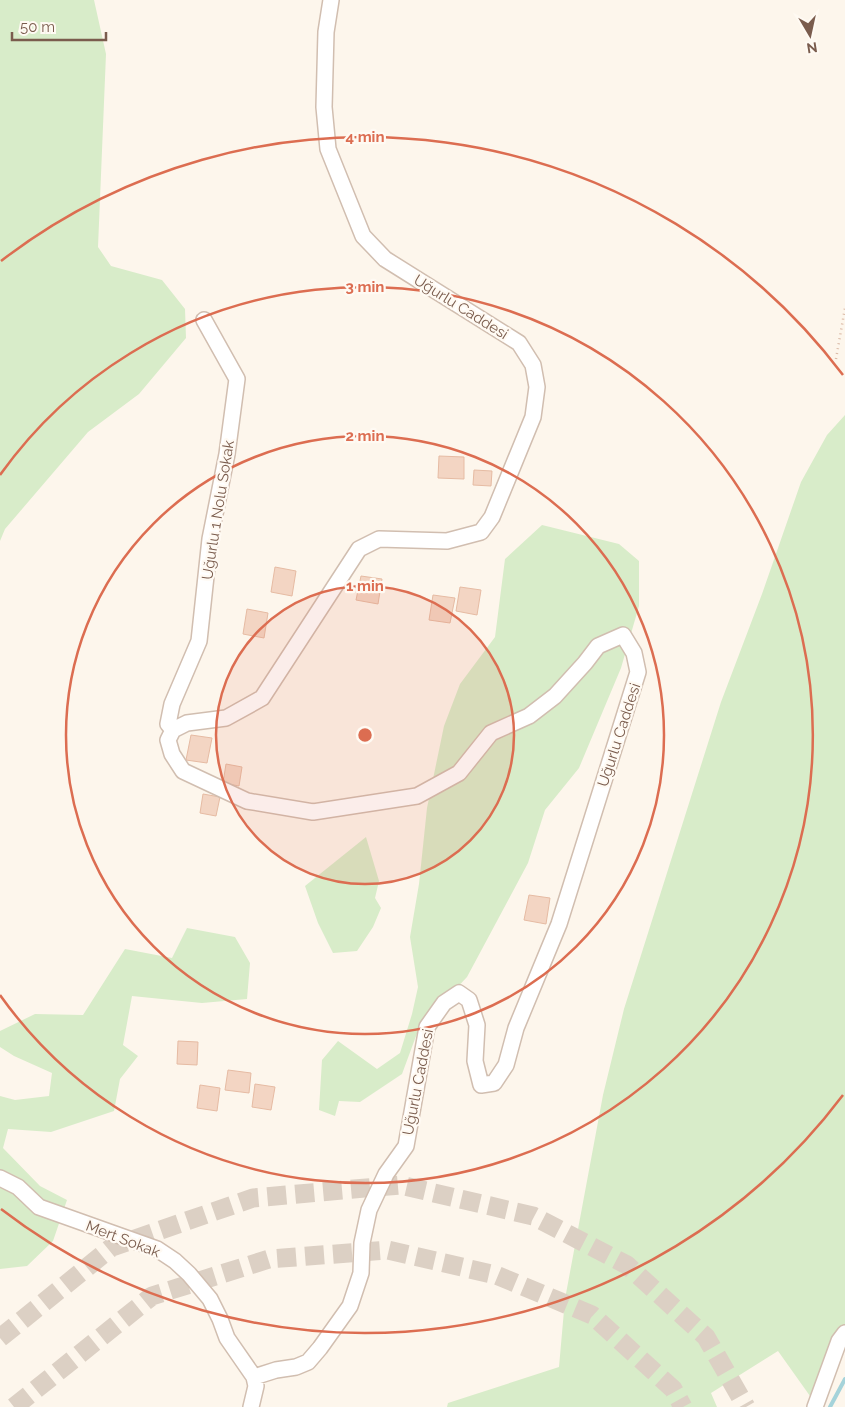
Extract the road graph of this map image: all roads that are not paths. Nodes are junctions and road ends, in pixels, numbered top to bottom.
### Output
1 (331, 0) edge
2 (204, 320) dead end
3 (173, 730) junction
4 (0, 1178) edge
5 (845, 1333) edge
6 (254, 1377) junction
7 (251, 1407) edge
8 (815, 1407) edge

1 - 3 street, Uğurlu Caddesi
2 - 3 street, Uğurlu 1 Nolu Sokak
3 - 6 street, Uğurlu Caddesi
4 - 6 street, Mert Sokak
5 - 8 street
6 - 7 street

